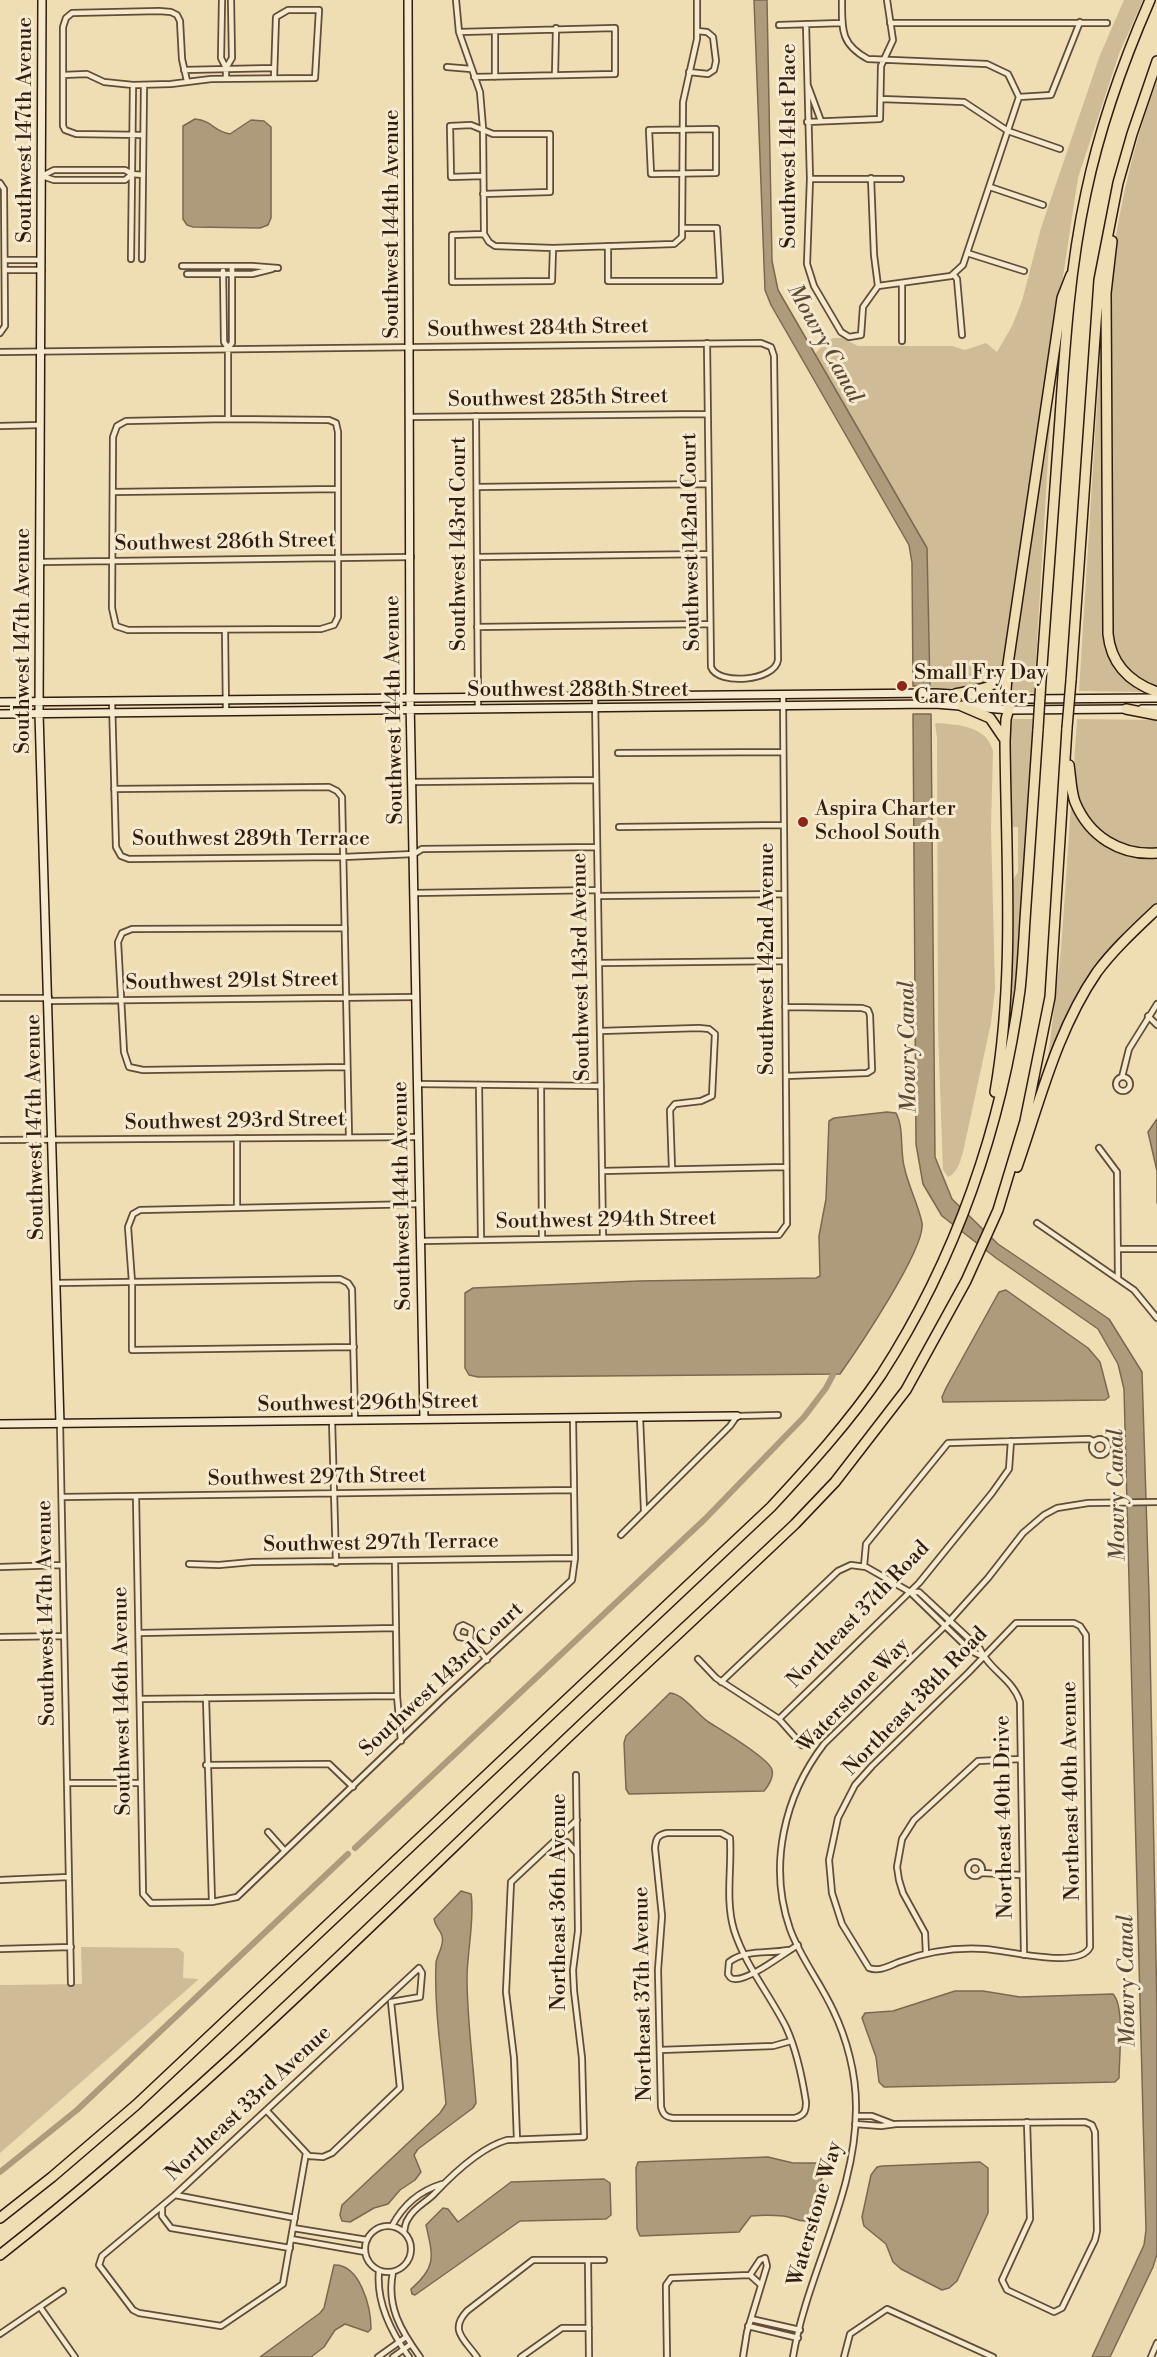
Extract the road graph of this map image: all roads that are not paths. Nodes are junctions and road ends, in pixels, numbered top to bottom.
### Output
1 (42, 0) edge
2 (222, 0) edge
3 (231, 0) edge
4 (408, 0) edge
5 (456, 0) edge
6 (697, 0) edge
7 (842, 0) edge
8 (887, 0) edge
9 (1150, 0) edge
10 (1080, 22) junction
11 (842, 23) junction
12 (890, 23) junction
13 (1107, 23) dead end
14 (806, 24) junction
15 (779, 25) dead end
16 (556, 28) junction
17 (697, 31) junction
18 (459, 32) junction
19 (495, 32) junction
20 (884, 60) junction
21 (1157, 61) edge
22 (447, 67) dead end
23 (226, 68) junction
24 (274, 68) junction
25 (471, 69) junction
26 (184, 70) junction
27 (689, 72) junction
28 (63, 75) junction
29 (555, 75) junction
30 (474, 77) junction
31 (495, 77) junction
32 (274, 78) junction
33 (226, 79) junction
34 (187, 81) junction
35 (806, 81) junction
36 (133, 85) junction
37 (144, 85) junction
38 (1019, 97) junction
39 (881, 99) junction
40 (821, 121) junction
41 (807, 122) junction
42 (483, 128) junction
43 (682, 130) junction
44 (1008, 131) junction
45 (132, 135) junction
46 (143, 135) junction
47 (1060, 149) dead end
48 (132, 174) junction
49 (682, 174) junction
50 (143, 175) junction
51 (42, 176) junction
52 (483, 176) junction
53 (871, 178) junction
54 (810, 179) junction
55 (901, 179) dead end
56 (0, 183) edge
57 (990, 188) junction
58 (483, 194) junction
59 (1043, 205) dead end
60 (1113, 205) junction
61 (683, 228) junction
62 (484, 234) junction
63 (608, 246) junction
64 (553, 248) junction
65 (967, 253) junction
66 (131, 259) dead end
67 (142, 259) dead end
68 (42, 260) junction
69 (4, 261) junction
70 (182, 266) dead end
71 (224, 266) junction
72 (232, 266) junction
73 (5, 270) junction
74 (42, 270) junction
75 (1024, 271) dead end
76 (187, 274) dead end
77 (224, 274) junction
78 (232, 274) junction
79 (953, 274) junction
80 (1071, 275) junction
81 (902, 282) junction
82 (878, 286) junction
83 (0, 333) edge
84 (962, 335) dead end
85 (902, 341) dead end
86 (707, 343) junction
87 (409, 346) junction
88 (228, 348) junction
89 (0, 352) edge
90 (40, 352) junction
91 (707, 414) junction
92 (476, 416) junction
93 (409, 417) junction
94 (228, 419) junction
95 (40, 425) junction
96 (0, 426) edge
97 (708, 484) junction
98 (477, 487) junction
99 (338, 489) junction
100 (112, 492) junction
101 (709, 554) junction
102 (411, 557) junction
103 (477, 557) junction
104 (338, 559) junction
105 (112, 561) junction
106 (40, 562) junction
107 (710, 624) junction
108 (477, 627) junction
109 (225, 630) junction
110 (1008, 664) junction
111 (776, 668) joint
112 (1157, 692) edge
113 (783, 694) junction
114 (955, 694) junction
115 (595, 697) junction
116 (478, 698) junction
117 (1157, 698) edge
118 (410, 699) junction
119 (1009, 699) junction
120 (226, 700) junction
121 (112, 701) junction
122 (0, 702) edge
123 (39, 702) junction
124 (783, 706) junction
125 (962, 706) junction
126 (478, 708) junction
127 (595, 708) junction
128 (410, 709) junction
129 (1126, 709) junction
130 (1157, 709) edge
131 (1010, 710) junction
132 (226, 711) junction
133 (112, 712) junction
134 (39, 713) junction
135 (0, 714) edge
136 (1157, 715) edge
137 (1005, 741) junction
138 (1066, 747) junction
139 (783, 752) junction
140 (618, 753) dead end
141 (596, 780) junction
142 (412, 782) junction
143 (114, 789) junction
144 (784, 825) junction
145 (619, 827) dead end
146 (597, 847) junction
147 (1157, 853) edge
148 (414, 854) junction
149 (343, 857) junction
150 (414, 893) junction
151 (598, 893) junction
152 (784, 894) junction
153 (1157, 909) edge
154 (345, 928) junction
155 (785, 961) junction
156 (599, 963) junction
157 (346, 997) junction
158 (416, 997) junction
159 (0, 998) edge
160 (49, 999) junction
161 (120, 1000) junction
162 (1157, 1004) edge
163 (785, 1006) junction
164 (1148, 1016) junction
165 (1157, 1025) edge
166 (600, 1031) junction
167 (347, 1067) junction
168 (786, 1076) junction
169 (1122, 1077) dead end
170 (417, 1084) junction
171 (479, 1085) junction
172 (541, 1086) junction
173 (601, 1086) junction
174 (349, 1137) junction
175 (418, 1137) junction
176 (237, 1138) junction
177 (0, 1140) edge
178 (52, 1140) junction
179 (1100, 1148) dead end
180 (986, 1149) junction
181 (786, 1167) junction
182 (672, 1169) junction
183 (602, 1171) junction
184 (420, 1203) junction
185 (237, 1208) junction
186 (998, 1210) junction
187 (1038, 1223) dead end
188 (787, 1224) joint
189 (603, 1237) junction
190 (542, 1239) junction
191 (481, 1240) junction
192 (421, 1241) junction
193 (1118, 1249) junction
194 (1157, 1250) edge
195 (1118, 1278) junction
196 (132, 1282) junction
197 (56, 1283) junction
198 (1157, 1318) edge
199 (354, 1347) junction
200 (778, 1415) dead end
201 (737, 1416) junction
202 (640, 1418) junction
203 (424, 1419) junction
204 (573, 1419) junction
205 (333, 1420) junction
206 (355, 1420) junction
207 (0, 1424) edge
208 (60, 1424) junction
209 (1011, 1441) junction
210 (1094, 1442) dead end
211 (574, 1490) junction
212 (334, 1493) junction
213 (136, 1496) junction
214 (62, 1497) junction
215 (1156, 1502) edge
216 (644, 1510) junction
217 (621, 1535) dead end
218 (575, 1558) junction
219 (395, 1561) junction
220 (189, 1563) dead end
221 (336, 1563) junction
222 (63, 1565) junction
223 (864, 1566) junction
224 (0, 1567) edge
225 (910, 1592) junction
226 (950, 1620) junction
227 (944, 1627) junction
228 (396, 1628) junction
229 (1084, 1630) joint
230 (139, 1633) junction
231 (64, 1636) junction
232 (0, 1637) edge
233 (470, 1639) dead end
234 (984, 1657) junction
235 (698, 1659) dead end
236 (487, 1660) junction
237 (721, 1682) junction
238 (397, 1696) junction
239 (206, 1698) junction
240 (140, 1700) junction
241 (779, 1719) junction
242 (401, 1741) junction
243 (802, 1744) dead end
244 (1020, 1759) junction
245 (206, 1765) junction
246 (576, 1775) dead end
247 (67, 1783) junction
248 (140, 1783) junction
249 (353, 1787) junction
250 (577, 1820) junction
251 (268, 1832) dead end
252 (552, 1843) junction
253 (284, 1850) junction
254 (577, 1854) junction
255 (981, 1873) dead end
256 (1022, 1875) junction
257 (69, 1877) junction
258 (0, 1880) edge
259 (212, 1902) junction
260 (151, 1903) joint
261 (798, 1945) junction
262 (71, 1947) junction
263 (0, 1949) edge
264 (788, 1950) junction
265 (745, 1954) junction
266 (926, 1954) junction
267 (1024, 1955) junction
268 (755, 1972) junction
269 (71, 1983) dead end
270 (389, 2000) junction
271 (791, 2041) junction
272 (660, 2050) junction
273 (267, 2111) junction
274 (856, 2116) junction
275 (876, 2118) junction
276 (1027, 2122) junction
277 (855, 2124) junction
278 (875, 2124) junction
279 (896, 2124) junction
280 (517, 2140) junction
281 (307, 2155) junction
282 (442, 2184) junction
283 (175, 2195) junction
284 (162, 2207) junction
285 (0, 2218) edge
286 (295, 2218) junction
287 (392, 2226) junction
288 (293, 2228) junction
289 (405, 2232) junction
290 (291, 2239) junction
291 (367, 2240) junction
292 (290, 2248) junction
293 (365, 2252) junction
294 (0, 2254) edge
295 (588, 2260) junction
296 (604, 2260) dead end
297 (379, 2271) junction
298 (393, 2272) junction
299 (750, 2275) junction
300 (761, 2285) junction
301 (63, 2290) dead end
302 (40, 2307) junction
303 (751, 2319) junction
304 (748, 2326) junction
305 (589, 2328) junction
306 (800, 2330) junction
307 (0, 2334) edge
308 (406, 2337) junction
309 (798, 2338) junction
310 (398, 2342) junction
311 (1157, 2343) edge
312 (411, 2344) junction
313 (403, 2349) junction
314 (75, 2357) edge
315 (378, 2357) edge
316 (393, 2357) edge
317 (409, 2357) edge
318 (420, 2357) edge
319 (477, 2357) edge
320 (521, 2357) edge
321 (589, 2357) edge
322 (667, 2357) edge
323 (742, 2357) edge
324 (793, 2357) edge
325 (844, 2357) edge
326 (993, 2357) edge
327 (1151, 2357) edge

1 - 51 street, Southwest 147th Avenue
2 - 23 street
3 - 23 street
4 - 87 street, Southwest 144th Avenue
5 - 18 street
6 - 17 street
7 - 11 street
8 - 12 street
9 - 80 highway
10 - 12 street
10 - 13 street
10 - 38 street
11 - 14 street
11 - 20 street
12 - 20 street
14 - 15 street
14 - 35 street, Southwest 141st Place
16 - 19 street
16 - 29 street
16 - 29 street
17 - 27 street
17 - 27 street
18 - 19 street
18 - 25 street
19 - 31 street
20 - 38 street
20 - 39 street
21 - 60 highway
22 - 25 street
23 - 24 street
23 - 26 street
23 - 33 street
24 - 32 street
24 - 32 street
25 - 30 street
26 - 28 street
26 - 34 street
27 - 43 street
28 - 36 street
28 - 45 street
29 - 31 street
30 - 31 street
30 - 42 street
32 - 33 street
33 - 34 street
34 - 37 street
35 - 40 street
35 - 41 street, Southwest 141st Place
36 - 37 street
36 - 45 street
37 - 46 street
38 - 44 street
39 - 40 street
39 - 44 street
40 - 41 street
41 - 54 street, Southwest 141st Place
42 - 52 street
42 - 52 street
42 - 58 street
43 - 49 street
43 - 49 street
43 - 49 street
44 - 47 street
44 - 57 street
45 - 46 street
45 - 48 street
46 - 50 street
48 - 50 street
48 - 51 street
48 - 51 street
48 - 66 street
49 - 61 street
50 - 67 street
51 - 68 street, Southwest 147th Avenue
52 - 58 street
53 - 54 street
53 - 55 street
53 - 82 street
54 - 82 street, Southwest 141st Place
56 - 69 street, Southwest 147th Avenue
57 - 59 street
57 - 65 street
58 - 62 street
60 - 112 highway
60 - 138 highway, bridge
61 - 63 street
61 - 63 street
62 - 64 street
62 - 64 street
63 - 64 street
65 - 75 street
65 - 79 street
68 - 69 street, Southwest 147th Avenue
68 - 74 street, Southwest 147th Avenue
69 - 73 street, Southwest 147th Avenue
70 - 71 street
71 - 72 street
71 - 77 street
72 - 78 street
72 - 78 street
73 - 74 street, Southwest 147th Avenue
73 - 83 street, Southwest 147th Avenue
74 - 90 street, Southwest 147th Avenue
76 - 77 street
77 - 78 street
77 - 88 street
78 - 88 street
79 - 81 street
79 - 84 street
80 - 110 highway
80 - 180 highway, bridge
81 - 82 street
81 - 85 street
86 - 87 street, Southwest 284th Street
86 - 91 street, Southwest 142nd Court
86 - 111 street, Southwest 284th Street
87 - 88 street, Southwest 284th Street
87 - 93 street, Southwest 144th Avenue
88 - 90 street, Southwest 284th Street
88 - 94 street
89 - 90 street, Southwest 284th Street
90 - 95 street, Southwest 147th Avenue
91 - 92 street, Southwest 285th Street
91 - 97 street, Southwest 142nd Court
92 - 93 street, Southwest 285th Street
92 - 98 street, Southwest 143rd Court
93 - 102 street, Southwest 144th Avenue
94 - 99 street
94 - 100 street
95 - 96 street
95 - 106 street, Southwest 147th Avenue
97 - 98 street
97 - 101 street, Southwest 142nd Court
98 - 103 street, Southwest 143rd Court
99 - 100 street
99 - 104 street
100 - 105 street
101 - 103 street
101 - 107 street, Southwest 142nd Court
102 - 104 street, Southwest 286th Street
102 - 118 street, Southwest 144th Avenue
103 - 108 street, Southwest 143rd Court
104 - 105 street, Southwest 286th Street
104 - 109 street
105 - 106 street, Southwest 286th Street
105 - 109 street
106 - 123 street, Southwest 147th Avenue
107 - 108 street
107 - 111 street, Southwest 142nd Court
108 - 116 street, Southwest 143rd Court
109 - 120 street
110 - 114 highway
110 - 119 highway
113 - 114 street, Southwest 288th Street
113 - 115 street, Southwest 288th Street
113 - 124 street, Southwest 142nd Avenue
114 - 119 street, Southwest 288th Street
115 - 116 street, Southwest 288th Street
115 - 127 street, Southwest 143rd Avenue
116 - 118 street, Southwest 288th Street
116 - 126 street, Southwest 143rd Court
117 - 119 street, Southwest 288th Street
118 - 120 street, Southwest 288th Street
118 - 128 street, Southwest 144th Avenue
119 - 131 highway
120 - 121 street, Southwest 288th Street
120 - 132 street
121 - 123 street, Southwest 288th Street
121 - 133 street
122 - 123 street, Southwest 288th Street
123 - 134 street, Southwest 147th Avenue
124 - 125 street, Southwest 288th Street
124 - 127 street, Southwest 288th Street
124 - 139 street, Southwest 142nd Avenue
125 - 131 street, Southwest 288th Street
125 - 137 highway
126 - 127 street, Southwest 288th Street
126 - 128 street, Southwest 288th Street
127 - 141 street, Southwest 143rd Avenue
128 - 132 street, Southwest 288th Street
128 - 142 street, Southwest 144th Avenue
129 - 130 street, Southwest 288th Street
129 - 131 street, Southwest 288th Street
129 - 136 highway
131 - 137 highway
132 - 133 street, Southwest 288th Street
133 - 134 street, Southwest 288th Street
133 - 143 street
134 - 135 street, Southwest 288th Street
134 - 160 street, Southwest 147th Avenue
137 - 180 highway
138 - 147 highway
138 - 186 highway
139 - 140 street
139 - 144 street, Southwest 142nd Avenue
141 - 142 street
141 - 146 street, Southwest 143rd Avenue
142 - 148 street, Southwest 144th Avenue
143 - 149 street, Southwest 289th Terrace
143 - 149 street
144 - 145 street
144 - 152 street, Southwest 142nd Avenue
146 - 148 street, Southwest 289th Terrace
146 - 151 street, Southwest 143rd Avenue
148 - 149 street, Southwest 289th Terrace
148 - 150 street, Southwest 144th Avenue
149 - 154 street
150 - 151 street
150 - 158 street, Southwest 144th Avenue
151 - 152 street
151 - 156 street, Southwest 143rd Avenue
152 - 155 street, Southwest 142nd Avenue
153 - 186 highway
154 - 157 street
154 - 161 street
155 - 156 street
155 - 163 street, Southwest 142nd Avenue
156 - 166 street, Southwest 143rd Avenue
157 - 158 street, Southwest 291st Street
157 - 161 street, Southwest 291st Street
157 - 167 street
158 - 170 street, Southwest 144th Avenue
159 - 160 street, Southwest 291st Street
160 - 161 street, Southwest 291st Street
160 - 178 street, Southwest 147th Avenue
161 - 167 street
162 - 164 street
163 - 168 street, Southwest 142nd Avenue
163 - 168 street
164 - 165 street
164 - 169 street
166 - 173 street, Southwest 143rd Avenue
166 - 182 street
167 - 174 street
168 - 181 street, Southwest 142nd Avenue
170 - 171 street
170 - 175 street, Southwest 144th Avenue
171 - 172 street
171 - 191 street
172 - 173 street
172 - 190 street
173 - 183 street, Southwest 143rd Avenue
174 - 175 street, Southwest 293rd Street
174 - 176 street, Southwest 293rd Street
175 - 184 street, Southwest 144th Avenue
176 - 178 street, Southwest 293rd Street
176 - 185 street
177 - 178 street, Southwest 293rd Street
178 - 197 street, Southwest 147th Avenue
179 - 193 street
180 - 285 highway
181 - 182 street
181 - 188 street, Southwest 142nd Avenue
182 - 183 street
183 - 189 street, Southwest 143rd Avenue
184 - 185 street
184 - 192 street, Southwest 144th Avenue
185 - 196 street
186 - 294 highway
187 - 195 street
188 - 189 street, Southwest 294th Street
189 - 190 street, Southwest 294th Street
190 - 191 street, Southwest 294th Street
191 - 192 street, Southwest 294th Street
192 - 203 street, Southwest 144th Avenue
193 - 194 street
193 - 195 street
195 - 198 street
196 - 197 street
196 - 199 street
196 - 199 street
197 - 208 street, Southwest 147th Avenue
199 - 206 street
200 - 201 street
201 - 202 street, Southwest 296th Street
201 - 216 street
202 - 204 street, Southwest 296th Street
202 - 216 street
203 - 204 street, Southwest 296th Street
203 - 206 street, Southwest 296th Street
204 - 211 street, Southwest 143rd Court
205 - 206 street, Southwest 296th Street
205 - 208 street, Southwest 296th Street
205 - 212 street
207 - 208 street, Southwest 296th Street
208 - 214 street, Southwest 147th Avenue
209 - 210 street
209 - 223 street
209 - 225 street, Northeast 37th Road
211 - 212 street, Southwest 297th Street
211 - 218 street, Southwest 143rd Court
212 - 213 street, Southwest 297th Street
212 - 221 street
213 - 214 street, Southwest 297th Street
213 - 230 street, Southwest 146th Avenue
214 - 222 street, Southwest 147th Avenue
215 - 226 street, Waterstone Way
216 - 217 street
218 - 219 street, Southwest 297th Terrace
218 - 236 street, Southwest 143rd Court
219 - 221 street, Southwest 297th Terrace
219 - 228 street
220 - 221 street, Southwest 297th Terrace
222 - 224 street
222 - 231 street, Southwest 147th Avenue
223 - 225 street
223 - 237 street
225 - 226 street
225 - 227 street
225 - 241 street, Northeast 37th Road
226 - 227 street, Waterstone Way
226 - 234 street
227 - 234 street
227 - 261 street, Waterstone Way
228 - 230 street
228 - 238 street
229 - 234 street, Northeast 38th Road
229 - 267 street, Northeast 40th Avenue
230 - 240 street, Southwest 146th Avenue
231 - 232 street
231 - 247 street, Southwest 147th Avenue
233 - 236 street
234 - 244 street, Northeast 40th Drive
234 - 266 street, Northeast 38th Road
235 - 237 street
236 - 242 street, Southwest 143rd Court
237 - 241 street
238 - 239 street
238 - 242 street
239 - 240 street
239 - 245 street
240 - 248 street, Southwest 146th Avenue
241 - 243 street
242 - 249 street, Southwest 143rd Court
244 - 256 street, Northeast 40th Drive
244 - 266 street
245 - 249 street
245 - 259 street
246 - 250 street, Northeast 36th Avenue
247 - 248 street
247 - 257 street, Southwest 147th Avenue
248 - 260 street, Southwest 146th Avenue
249 - 253 street, Southwest 143rd Court
250 - 252 street
250 - 254 street, Northeast 36th Avenue
251 - 253 street
252 - 254 street
252 - 280 street
253 - 259 street, Southwest 143rd Court
254 - 280 street, Northeast 36th Avenue
255 - 256 street
256 - 267 street, Northeast 40th Drive
257 - 258 street
257 - 262 street, Southwest 147th Avenue
259 - 260 street, Southwest 143rd Court
261 - 264 street
261 - 274 street, Waterstone Way
262 - 263 street
262 - 269 street, Southwest 147th Avenue
264 - 265 street
264 - 268 street
265 - 268 street
265 - 268 street
265 - 272 street, Northeast 37th Avenue
266 - 267 street
268 - 271 street
270 - 270 street, Northeast 33rd Avenue
270 - 273 street, Northeast 33rd Avenue
270 - 281 street
271 - 272 street
271 - 272 street, Northeast 37th Avenue
273 - 281 street
273 - 283 street, Northeast 33rd Avenue
274 - 275 street
274 - 277 street, Waterstone Way
275 - 278 street
275 - 279 street
276 - 276 street
276 - 279 street
277 - 278 street
277 - 306 street, Waterstone Way
278 - 279 street
280 - 282 street
281 - 286 street
282 - 287 street
282 - 289 street
283 - 284 street, Northeast 33rd Avenue
283 - 286 street
284 - 292 street
284 - 292 street, Northeast 33rd Avenue
286 - 288 street
287 - 289 street
287 - 291 street
288 - 290 street
288 - 291 street
289 - 298 street
290 - 292 street
290 - 293 street
291 - 293 street
293 - 297 street
295 - 296 street
295 - 305 street
295 - 319 street
297 - 298 street
297 - 310 street
298 - 308 street
299 - 300 street
299 - 300 street
299 - 322 street
300 - 303 street
301 - 302 street
302 - 307 street
302 - 314 street
303 - 304 street
303 - 306 street
304 - 309 street
304 - 323 street
305 - 320 street
305 - 321 street
306 - 309 street, Waterstone Way
308 - 310 street
308 - 312 street
309 - 324 street, Waterstone Way
310 - 313 street
310 - 315 street
311 - 327 street
312 - 313 street
312 - 318 street
313 - 316 street
313 - 317 street
325 - 326 street

